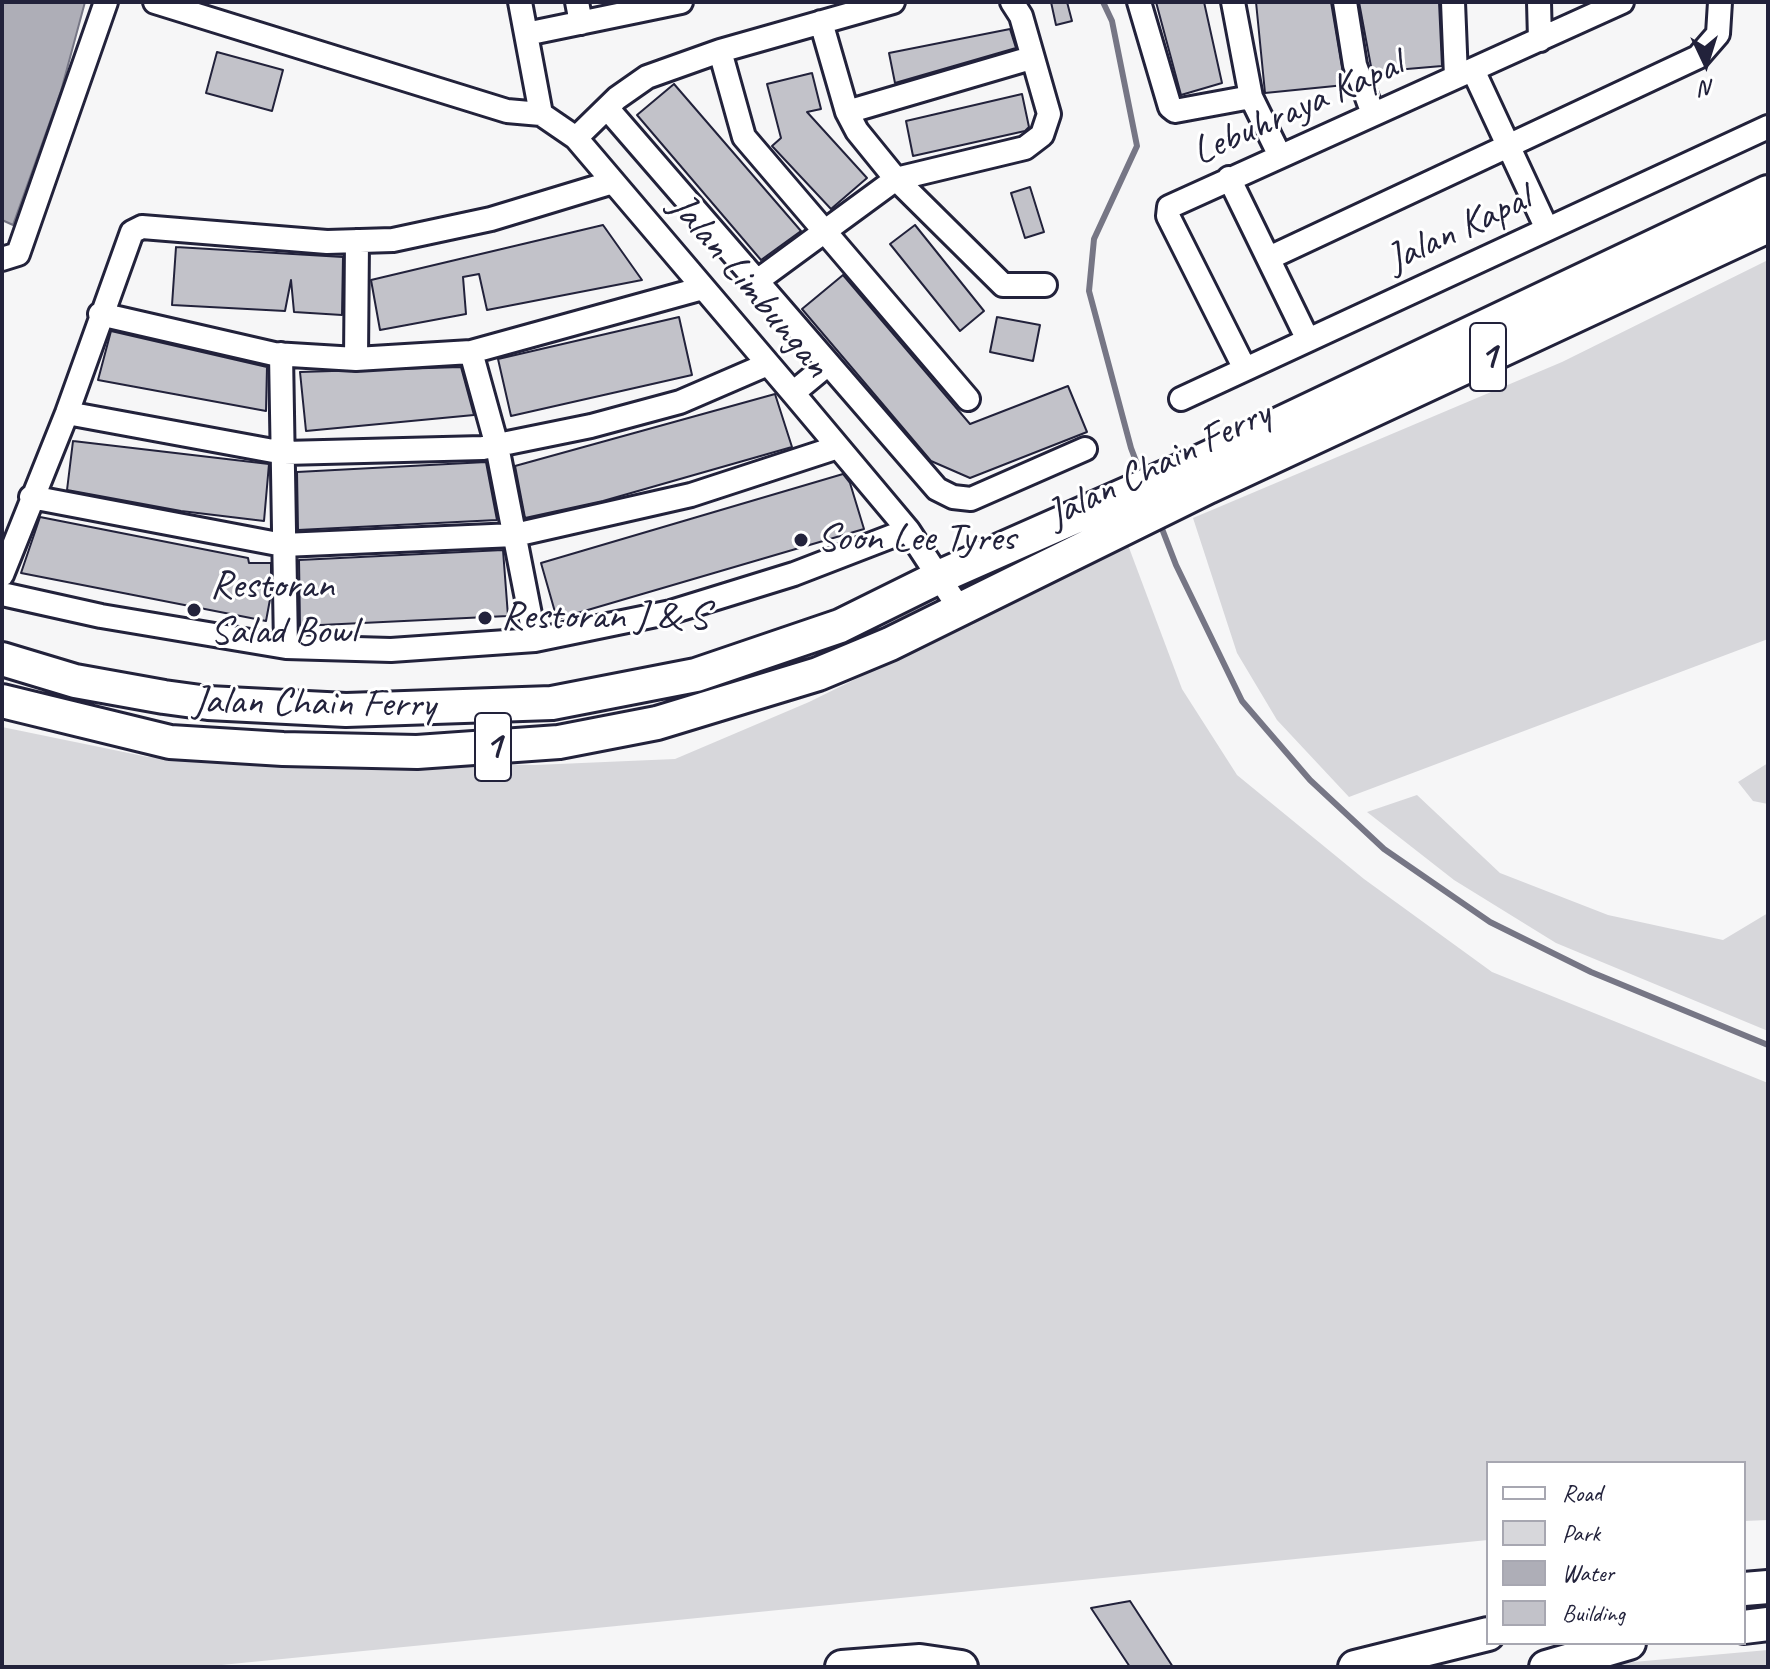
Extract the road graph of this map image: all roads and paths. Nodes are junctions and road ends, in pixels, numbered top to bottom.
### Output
1 (106, 2) edge
2 (155, 2) edge
3 (520, 2) edge
4 (681, 2) edge
5 (893, 2) edge
6 (1012, 2) edge
7 (1139, 2) edge
8 (1233, 2) edge
9 (1345, 2) edge
10 (1453, 2) edge
11 (1539, 2) edge
12 (1622, 2) edge
13 (1720, 2) edge
14 (579, 12) edge
15 (821, 22) junction
16 (526, 34) junction
17 (1540, 40) junction
18 (720, 51) junction
19 (1031, 58) junction
20 (1464, 74) junction
21 (1251, 97) junction
22 (607, 108) junction
23 (847, 112) junction
24 (541, 114) junction
25 (1373, 114) junction
26 (1768, 127) edge
27 (576, 138) junction
28 (1507, 145) junction
29 (1280, 156) junction
30 (1229, 178) junction
31 (896, 179) junction
32 (613, 182) junction
33 (1768, 192) edge
34 (1768, 226) edge
35 (1547, 229) junction
36 (825, 232) junction
37 (357, 241) junction
38 (1269, 258) junction
39 (2, 259) edge
40 (757, 281) junction
41 (1045, 285) dead end
42 (703, 288) junction
43 (100, 314) junction
44 (1308, 340) junction
45 (471, 352) junction
46 (281, 354) junction
47 (356, 359) junction
48 (768, 364) junction
49 (828, 364) junction
50 (1245, 369) junction
51 (793, 393) junction
52 (968, 399) dead end
53 (1181, 399) dead end
54 (67, 413) junction
55 (497, 446) junction
56 (838, 447) junction
57 (1085, 449) dead end
58 (284, 453) junction
59 (1202, 475) junction
60 (31, 497) junction
61 (908, 530) junction
62 (515, 535) junction
63 (283, 545) junction
64 (3, 570) edge
65 (939, 577) junction
66 (2, 594) edge
67 (959, 608) junction
68 (535, 640) junction
69 (286, 647) junction
70 (2, 659) edge
71 (4, 702) edge
72 (1768, 1587) edge
73 (1746, 1589) edge
74 (1768, 1624) edge
75 (1746, 1627) edge
76 (1486, 1634) edge
77 (1622, 1645) edge
78 (842, 1667) edge
79 (961, 1667) edge
80 (1355, 1667) edge
81 (1546, 1667) edge

1 - 39 street
2 - 24 street
3 - 16 street
4 - 14 street
5 - 15 street
6 - 19 street
7 - 21 street
8 - 21 street
9 - 25 street
10 - 20 street
11 - 17 street
12 - 17 street, Lebuhraya Kapal
13 - 28 street
14 - 16 street
15 - 18 street
15 - 23 street
16 - 24 street
17 - 20 street, Lebuhraya Kapal
18 - 22 street
18 - 36 street
19 - 23 street
19 - 31 street
20 - 25 street, Lebuhraya Kapal
20 - 28 street
21 - 29 street
22 - 27 street
22 - 40 street, Jalan Limbungan
23 - 31 street
24 - 27 street, Jalan Limbungan
25 - 29 street, Lebuhraya Kapal
26 - 35 street, Jalan Kapal
27 - 32 street, Jalan Limbungan
28 - 35 street
28 - 38 street
29 - 30 street, Lebuhraya Kapal
30 - 38 street
30 - 50 street, Lebuhraya Kapal
31 - 36 street, Jalan Limbungan
31 - 41 street
32 - 37 street
32 - 42 street, Jalan Limbungan
33 - 59 highway, Jalan Chain Ferry / 1
34 - 59 highway, Jalan Chain Ferry / 1
35 - 44 street, Jalan Kapal
36 - 40 street, Jalan Limbungan
36 - 52 street
37 - 43 street
37 - 47 street
38 - 44 street
40 - 49 street, Jalan Limbungan
42 - 45 street
42 - 48 street, Jalan Limbungan
43 - 46 street
43 - 54 street
44 - 50 street, Jalan Kapal
45 - 47 street
45 - 55 street
46 - 47 street
46 - 58 street
48 - 51 street, Jalan Limbungan
48 - 55 street
49 - 51 street
49 - 57 street, Jalan Limbungan
50 - 53 street, Jalan Kapal
51 - 56 street, Jalan Limbungan
54 - 58 street
54 - 60 street
55 - 58 street
55 - 62 street
56 - 61 street, Jalan Limbungan
56 - 62 street
58 - 63 street
59 - 65 highway, Jalan Chain Ferry / 1
59 - 67 highway, Jalan Chain Ferry / 1
60 - 63 street
60 - 64 street
61 - 65 street, Jalan Limbungan
61 - 68 street, Jalan Chain Ferry
62 - 63 street
62 - 68 street
63 - 69 street
65 - 67 street, Jalan Limbungan
65 - 70 highway, Jalan Chain Ferry / 1
66 - 69 street, Jalan Chain Ferry
67 - 71 highway, Jalan Chain Ferry / 1
68 - 69 street, Jalan Chain Ferry
72 - 73 highway
74 - 75 highway
76 - 80 highway
77 - 81 highway
78 - 79 highway

